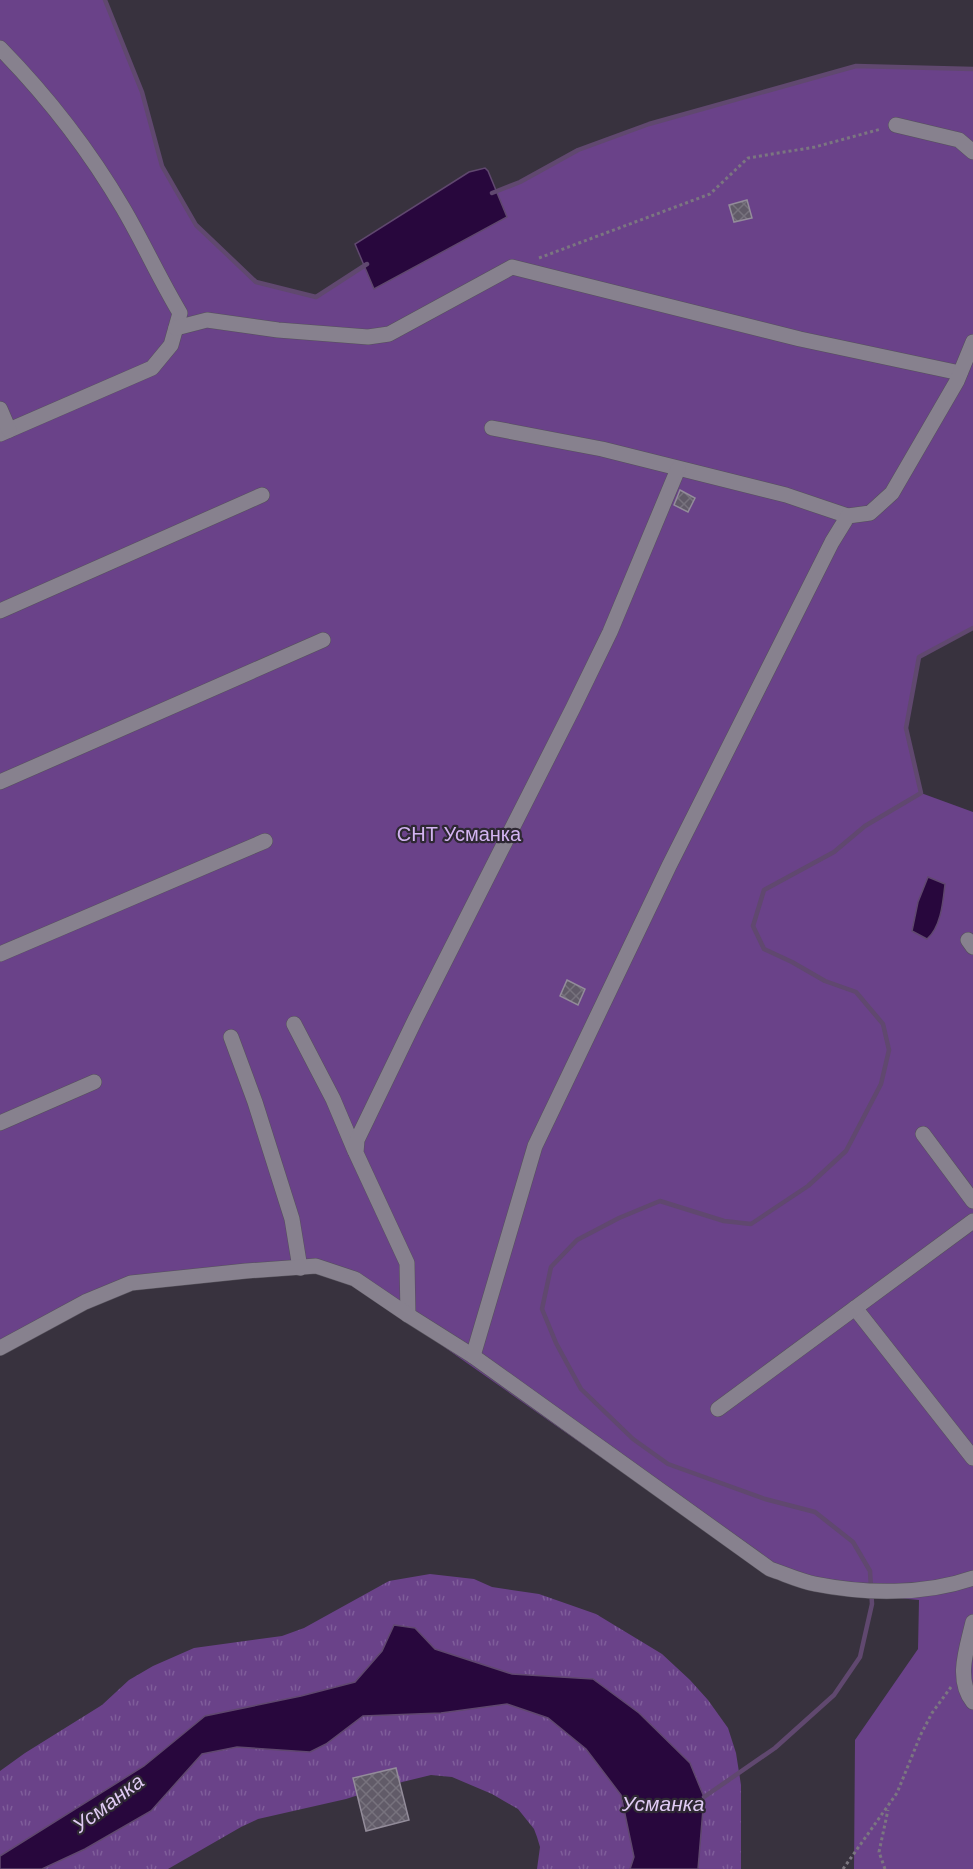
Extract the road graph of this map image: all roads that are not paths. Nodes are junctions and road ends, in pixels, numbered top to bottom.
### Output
1 (0, 48) edge
2 (896, 125) road end
3 (973, 152) edge
4 (176, 328) junction
5 (973, 342) edge
6 (960, 373) junction
7 (0, 409) edge
8 (492, 428) dead end
9 (4, 432) edge
10 (678, 469) junction
11 (262, 495) dead end
12 (848, 516) junction
13 (0, 611) edge
14 (323, 640) dead end
15 (0, 782) edge
16 (265, 841) dead end
17 (0, 954) edge
18 (294, 1024) dead end
19 (231, 1037) dead end
20 (94, 1082) dead end
21 (0, 1123) edge
22 (923, 1134) dead end
23 (356, 1153) junction
24 (973, 1201) edge
25 (973, 1221) edge
26 (300, 1268) junction
27 (855, 1308) junction
28 (408, 1315) junction
29 (0, 1348) edge
30 (473, 1356) junction
31 (718, 1409) dead end
32 (973, 1458) edge
33 (973, 1578) edge
34 (973, 1622) edge
35 (973, 1702) edge

1 - 4 street
2 - 3 street
4 - 6 street
4 - 9 street
5 - 6 street
6 - 12 street
7 - 9 street
8 - 10 street
10 - 12 street
10 - 23 street
11 - 13 street
12 - 30 street
14 - 15 street
16 - 17 street
18 - 23 street
19 - 26 street
20 - 21 street
22 - 24 street
23 - 28 street
25 - 27 street
26 - 28 street
26 - 29 street
27 - 31 street
27 - 32 street
28 - 30 street
30 - 33 street
34 - 35 street

